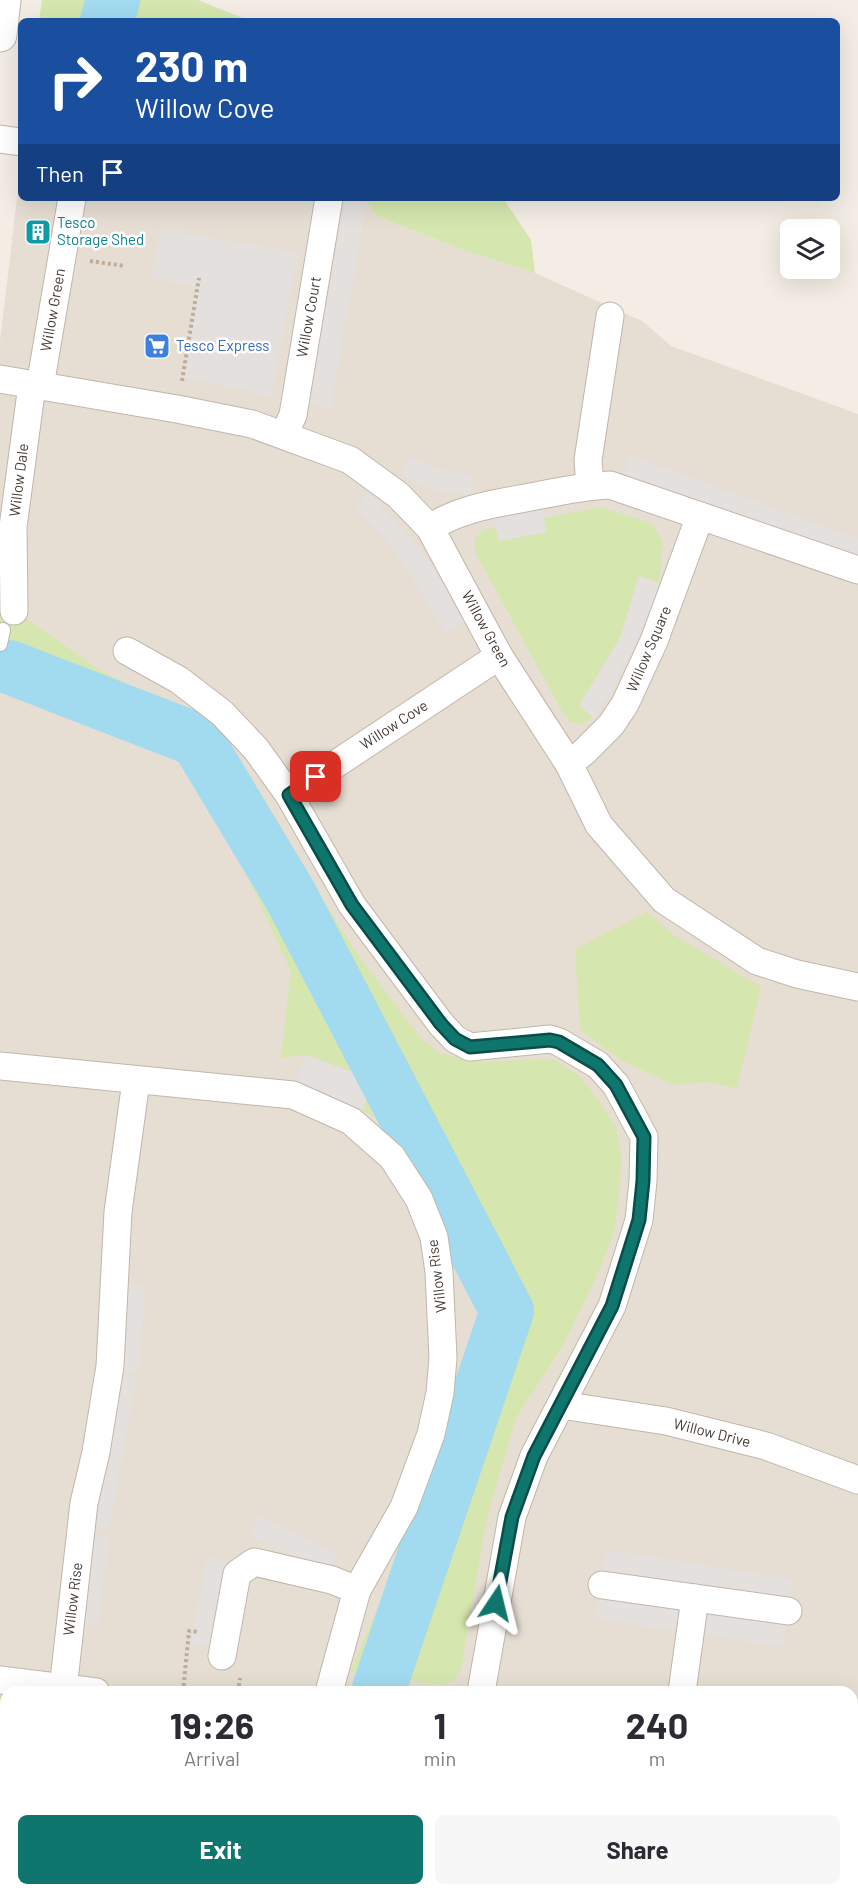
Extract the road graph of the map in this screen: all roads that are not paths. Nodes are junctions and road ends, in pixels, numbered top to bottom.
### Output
1 (4, 0) edge
2 (0, 35) edge
3 (0, 139) edge
4 (18, 142) edge
5 (71, 201) edge
6 (328, 201) edge
7 (610, 316) dead end
8 (0, 380) edge
9 (36, 385) junction
10 (284, 435) junction
11 (590, 486) junction
12 (700, 516) junction
13 (430, 528) junction
14 (858, 570) edge
15 (8, 620) joint
16 (0, 644) edge
17 (127, 651) dead end
18 (499, 656) junction
19 (569, 764) junction
20 (289, 795) junction
21 (858, 987) edge
22 (0, 1066) edge
23 (136, 1081) junction
24 (561, 1405) junction
25 (858, 1480) edge
26 (602, 1585) dead end
27 (357, 1590) junction
28 (695, 1598) junction
29 (788, 1611) dead end
30 (222, 1656) dead end
31 (0, 1680) edge
32 (42, 1686) edge
33 (63, 1686) edge
34 (331, 1686) edge
35 (482, 1686) edge
36 (683, 1686) edge

1 - 2 street
3 - 4 street
5 - 9 street, Willow Green
6 - 10 street, Willow Court
7 - 11 street
8 - 9 street, Willow Green
9 - 10 street, Willow Green
9 - 15 street, Willow Dale
10 - 13 street, Willow Green
11 - 12 street
11 - 13 street
12 - 14 street
12 - 19 street, Willow Square
13 - 18 street, Willow Green
15 - 16 lane
17 - 20 street
18 - 19 street, Willow Green
18 - 20 street, Willow Cove
19 - 21 street, Willow Green
20 - 24 street
22 - 23 street, Willow Rise
23 - 27 street, Willow Rise
23 - 33 street, Willow Rise
24 - 25 street, Willow Drive
24 - 35 street
26 - 28 street
27 - 30 street
27 - 34 street, Willow Rise
28 - 29 street
28 - 36 street
31 - 32 street

